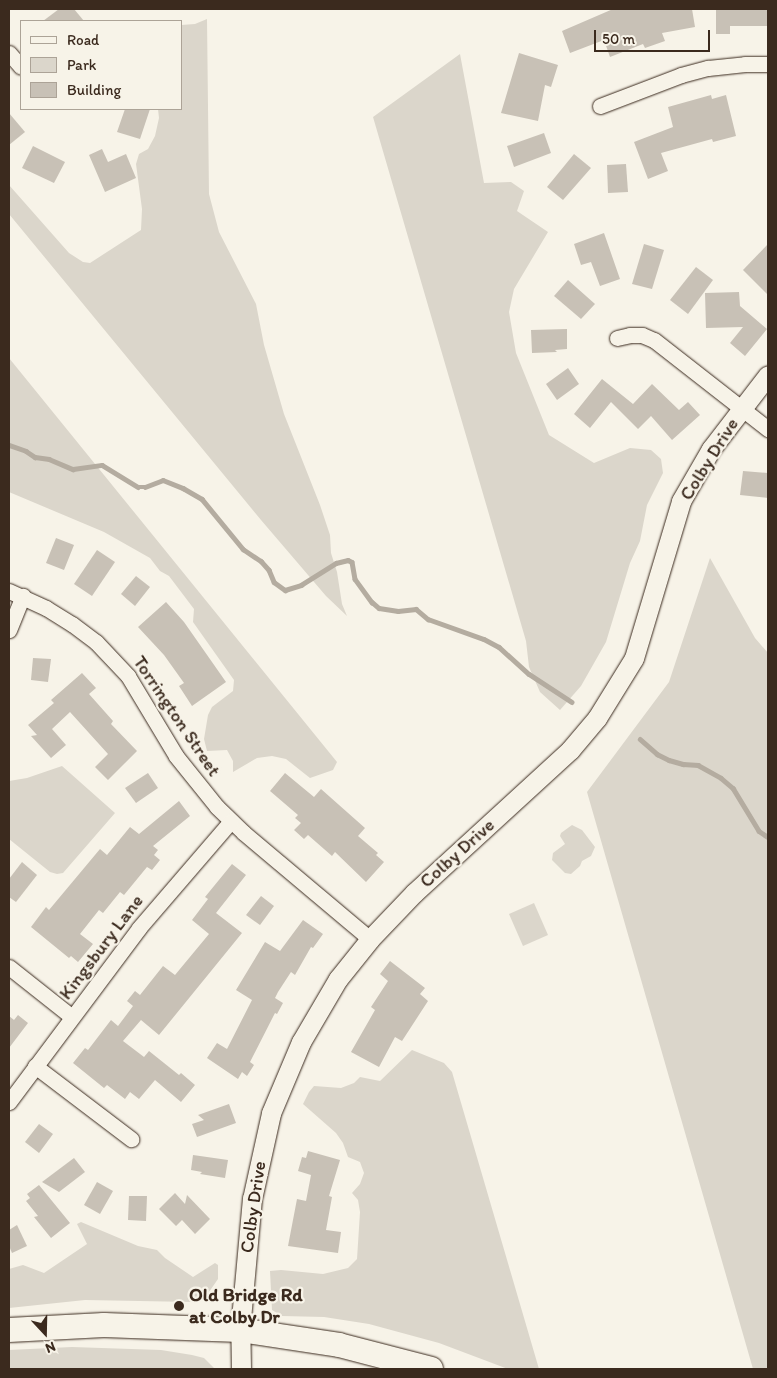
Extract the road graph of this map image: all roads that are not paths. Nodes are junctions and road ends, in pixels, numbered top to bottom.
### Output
1 (9, 53) edge
2 (768, 64) edge
3 (20, 66) edge
4 (600, 106) dead end
5 (617, 338) dead end
6 (768, 374) edge
7 (742, 408) junction
8 (768, 428) edge
9 (16, 594) edge
10 (9, 630) edge
11 (231, 821) junction
12 (370, 939) junction
13 (9, 967) edge
14 (72, 1016) junction
15 (35, 1066) junction
16 (9, 1102) edge
17 (132, 1140) dead end
18 (9, 1330) edge
19 (240, 1330) junction
20 (241, 1369) edge
21 (431, 1369) edge

1 - 3 street
2 - 4 street
5 - 7 street
6 - 7 street, Colby Drive
7 - 8 street
7 - 12 street, Colby Drive
9 - 10 street
9 - 11 street, Torrington Street
11 - 12 street, Torrington Street
11 - 14 street, Kingsbury Lane
12 - 19 street, Colby Drive
13 - 14 street
14 - 15 street, Kingsbury Lane
15 - 16 street, Kingsbury Lane
15 - 17 street
18 - 19 main road
19 - 20 street, Colby Drive
19 - 21 main road

